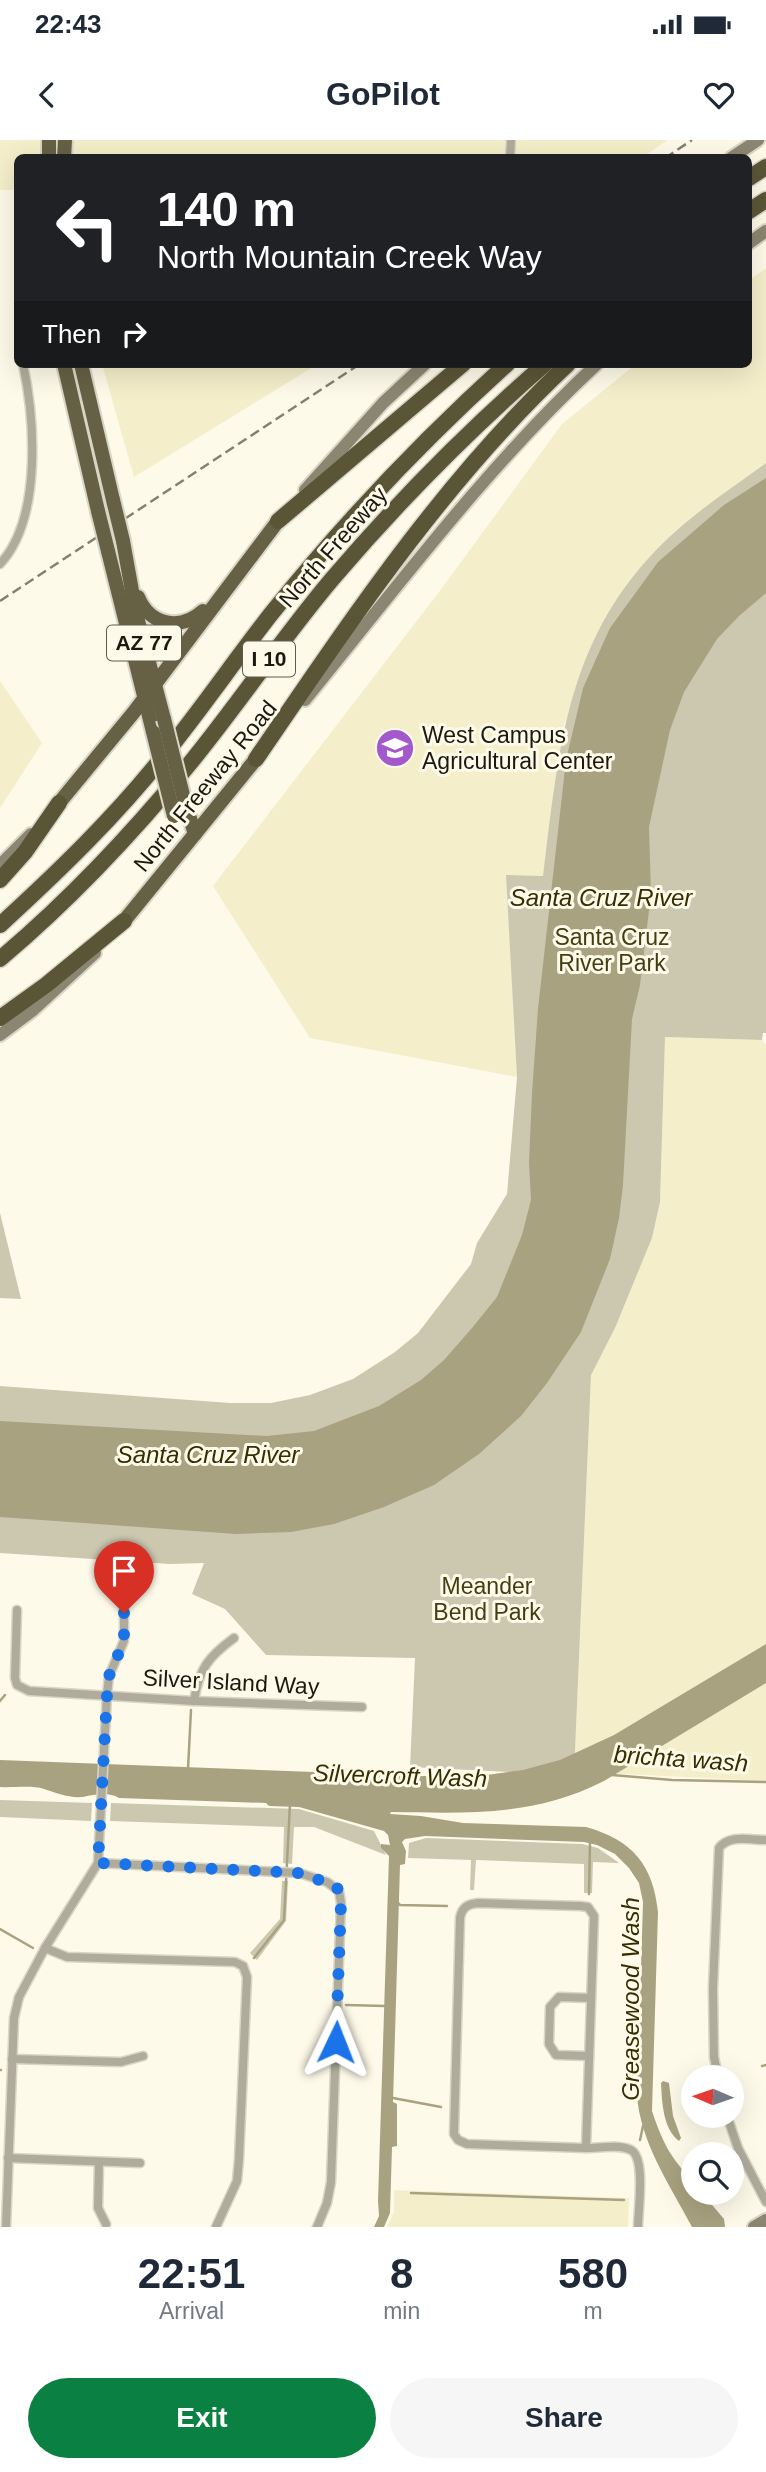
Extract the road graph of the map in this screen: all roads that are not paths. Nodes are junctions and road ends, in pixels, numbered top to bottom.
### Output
1 (758, 140) edge
2 (738, 154) edge
3 (24, 368) edge
4 (65, 368) edge
5 (82, 368) edge
6 (421, 368) edge
7 (458, 368) edge
8 (503, 368) edge
9 (541, 368) edge
10 (564, 368) edge
11 (593, 368) edge
12 (278, 521) junction
13 (0, 564) edge
14 (128, 566) junction
15 (234, 579) junction
16 (156, 683) junction
17 (145, 697) junction
18 (256, 759) junction
19 (59, 803) junction
20 (195, 834) junction
21 (0, 865) edge
22 (0, 880) edge
23 (124, 921) junction
24 (0, 925) edge
25 (0, 959) edge
26 (0, 1018) edge
27 (0, 1035) edge
28 (17, 1610) dead end
29 (124, 1613) dead end
30 (234, 1638) dead end
31 (107, 1695) junction
32 (194, 1701) junction
33 (362, 1707) dead end
34 (766, 1840) edge
35 (98, 1863) junction
36 (45, 1948) junction
37 (591, 1998) junction
38 (143, 2056) dead end
39 (589, 2056) junction
40 (12, 2059) junction
41 (716, 2065) edge
42 (731, 2128) edge
43 (586, 2148) junction
44 (8, 2158) junction
45 (99, 2162) junction
46 (140, 2163) dead end
47 (766, 2203) edge
48 (766, 2220) edge
49 (106, 2224) dead end
50 (6, 2227) edge
51 (216, 2227) edge
52 (317, 2227) edge
53 (638, 2227) edge
54 (754, 2227) edge

1 - 2 main road
3 - 13 street
4 - 17 highway, AZ 77, bridge
5 - 14 highway, AZ 77, bridge
6 - 12 main road
7 - 12 highway
8 - 24 highway, North Freeway / I 10
9 - 25 highway, North Freeway / I 10
10 - 18 highway
11 - 18 main road, North Freeway Road
12 - 15 highway
14 - 15 highway
14 - 16 highway, AZ 77
15 - 16 highway
16 - 17 highway
16 - 20 highway, AZ 77, bridge
17 - 19 highway
17 - 20 highway, AZ 77, bridge
18 - 20 highway, North Freeway Road
19 - 21 main road
19 - 22 highway
20 - 23 highway, North Freeway Road
23 - 26 highway
23 - 27 main road, North Freeway Road
28 - 31 street, Silver Island Way
29 - 31 street
30 - 32 street
31 - 32 street, Silver Island Way
31 - 35 street
32 - 33 street, Silver Island Way
34 - 41 street
35 - 36 street
35 - 52 street
36 - 40 street
36 - 51 street
37 - 39 street
37 - 39 street
37 - 43 street
38 - 40 street
39 - 43 street
40 - 44 street
42 - 47 street
43 - 53 street
44 - 45 street
44 - 50 street
45 - 46 street
45 - 49 street
48 - 54 main road

